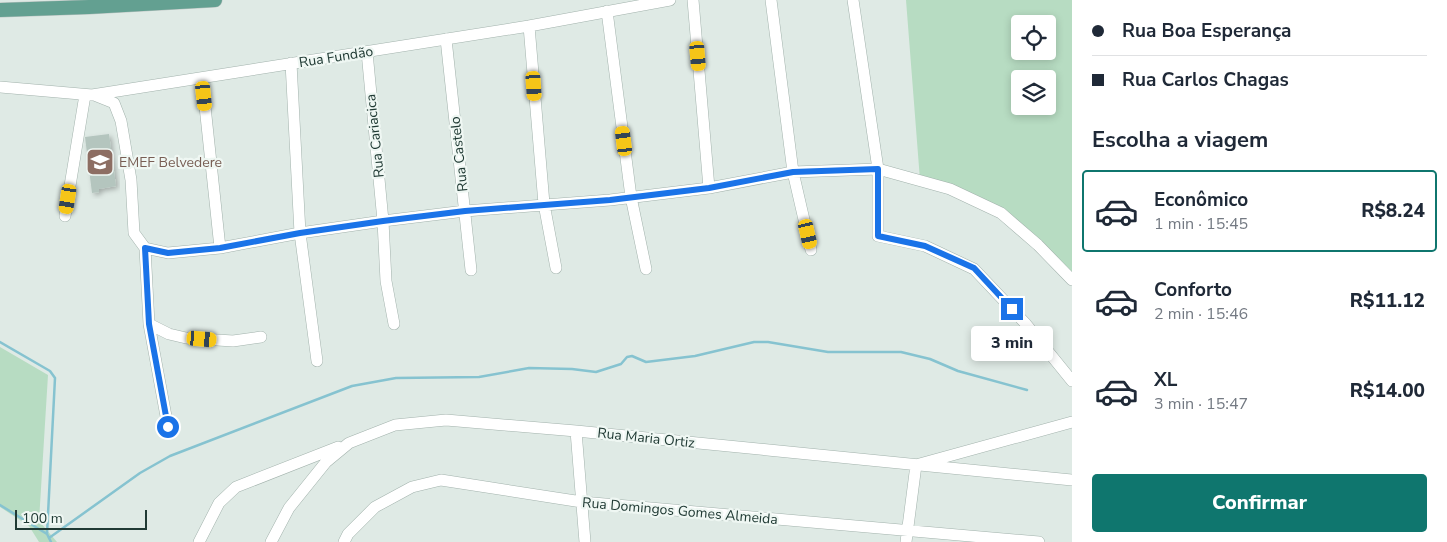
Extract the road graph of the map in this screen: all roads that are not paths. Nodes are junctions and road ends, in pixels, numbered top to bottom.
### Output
1 (216, 0) edge
2 (670, 0) edge
3 (693, 0) edge
4 (771, 0) edge
5 (853, 0) edge
6 (4, 9) edge
7 (607, 11) junction
8 (530, 26) junction
9 (446, 39) junction
10 (367, 52) junction
11 (291, 64) junction
12 (202, 78) junction
13 (0, 87) edge
14 (88, 95) junction
15 (878, 169) junction
16 (793, 172) junction
17 (709, 188) junction
18 (632, 197) junction
19 (544, 204) junction
20 (465, 211) junction
21 (65, 216) dead end
22 (383, 221) junction
23 (300, 233) junction
24 (145, 248) junction
25 (220, 248) junction
26 (811, 250) dead end
27 (556, 268) dead end
28 (646, 269) dead end
29 (471, 270) dead end
30 (1072, 280) edge
31 (149, 324) junction
32 (394, 324) dead end
33 (261, 337) dead end
34 (317, 361) dead end
35 (1072, 381) edge
36 (1072, 422) edge
37 (168, 427) dead end
38 (576, 431) junction
39 (349, 443) junction
40 (916, 465) junction
41 (1072, 480) edge
42 (582, 502) junction
43 (907, 536) edge
44 (199, 542) edge
45 (270, 542) edge
46 (344, 542) edge
47 (586, 542) edge
48 (1039, 542) edge

1 - 6 main road
2 - 7 street, Rua Fundão
3 - 17 street
4 - 16 street
5 - 15 street
7 - 8 street, Rua Fundão
7 - 18 street
8 - 9 street, Rua Fundão
8 - 19 street
9 - 10 street, Rua Fundão
9 - 20 street, Rua Castelo
10 - 11 street, Rua Fundão
10 - 22 street, Rua Cariacica
11 - 12 street, Rua Fundão
11 - 23 street
12 - 14 street, Rua Fundão
12 - 25 street
13 - 14 street, Rua Fundão
14 - 21 street
14 - 24 street
15 - 16 street
15 - 30 street
15 - 35 street
16 - 17 street
16 - 26 street
17 - 18 street
18 - 19 street
18 - 28 street
19 - 20 street
19 - 27 street
20 - 22 street
20 - 29 street, Rua Castelo
22 - 23 street
22 - 32 street, Rua Cariacica
23 - 25 street
23 - 34 street
24 - 25 street
24 - 31 street
31 - 33 street
31 - 37 street
36 - 40 street
38 - 39 street, Rua Maria Ortiz
38 - 40 street, Rua Maria Ortiz
38 - 42 street
39 - 44 street
39 - 45 street, Rua Maria Ortiz
40 - 41 street, Rua Maria Ortiz
40 - 43 street
42 - 43 street, Rua Domingos Gomes Almeida
42 - 46 street, Rua Domingos Gomes Almeida
42 - 47 street
43 - 48 street, Rua Domingos Gomes Almeida

